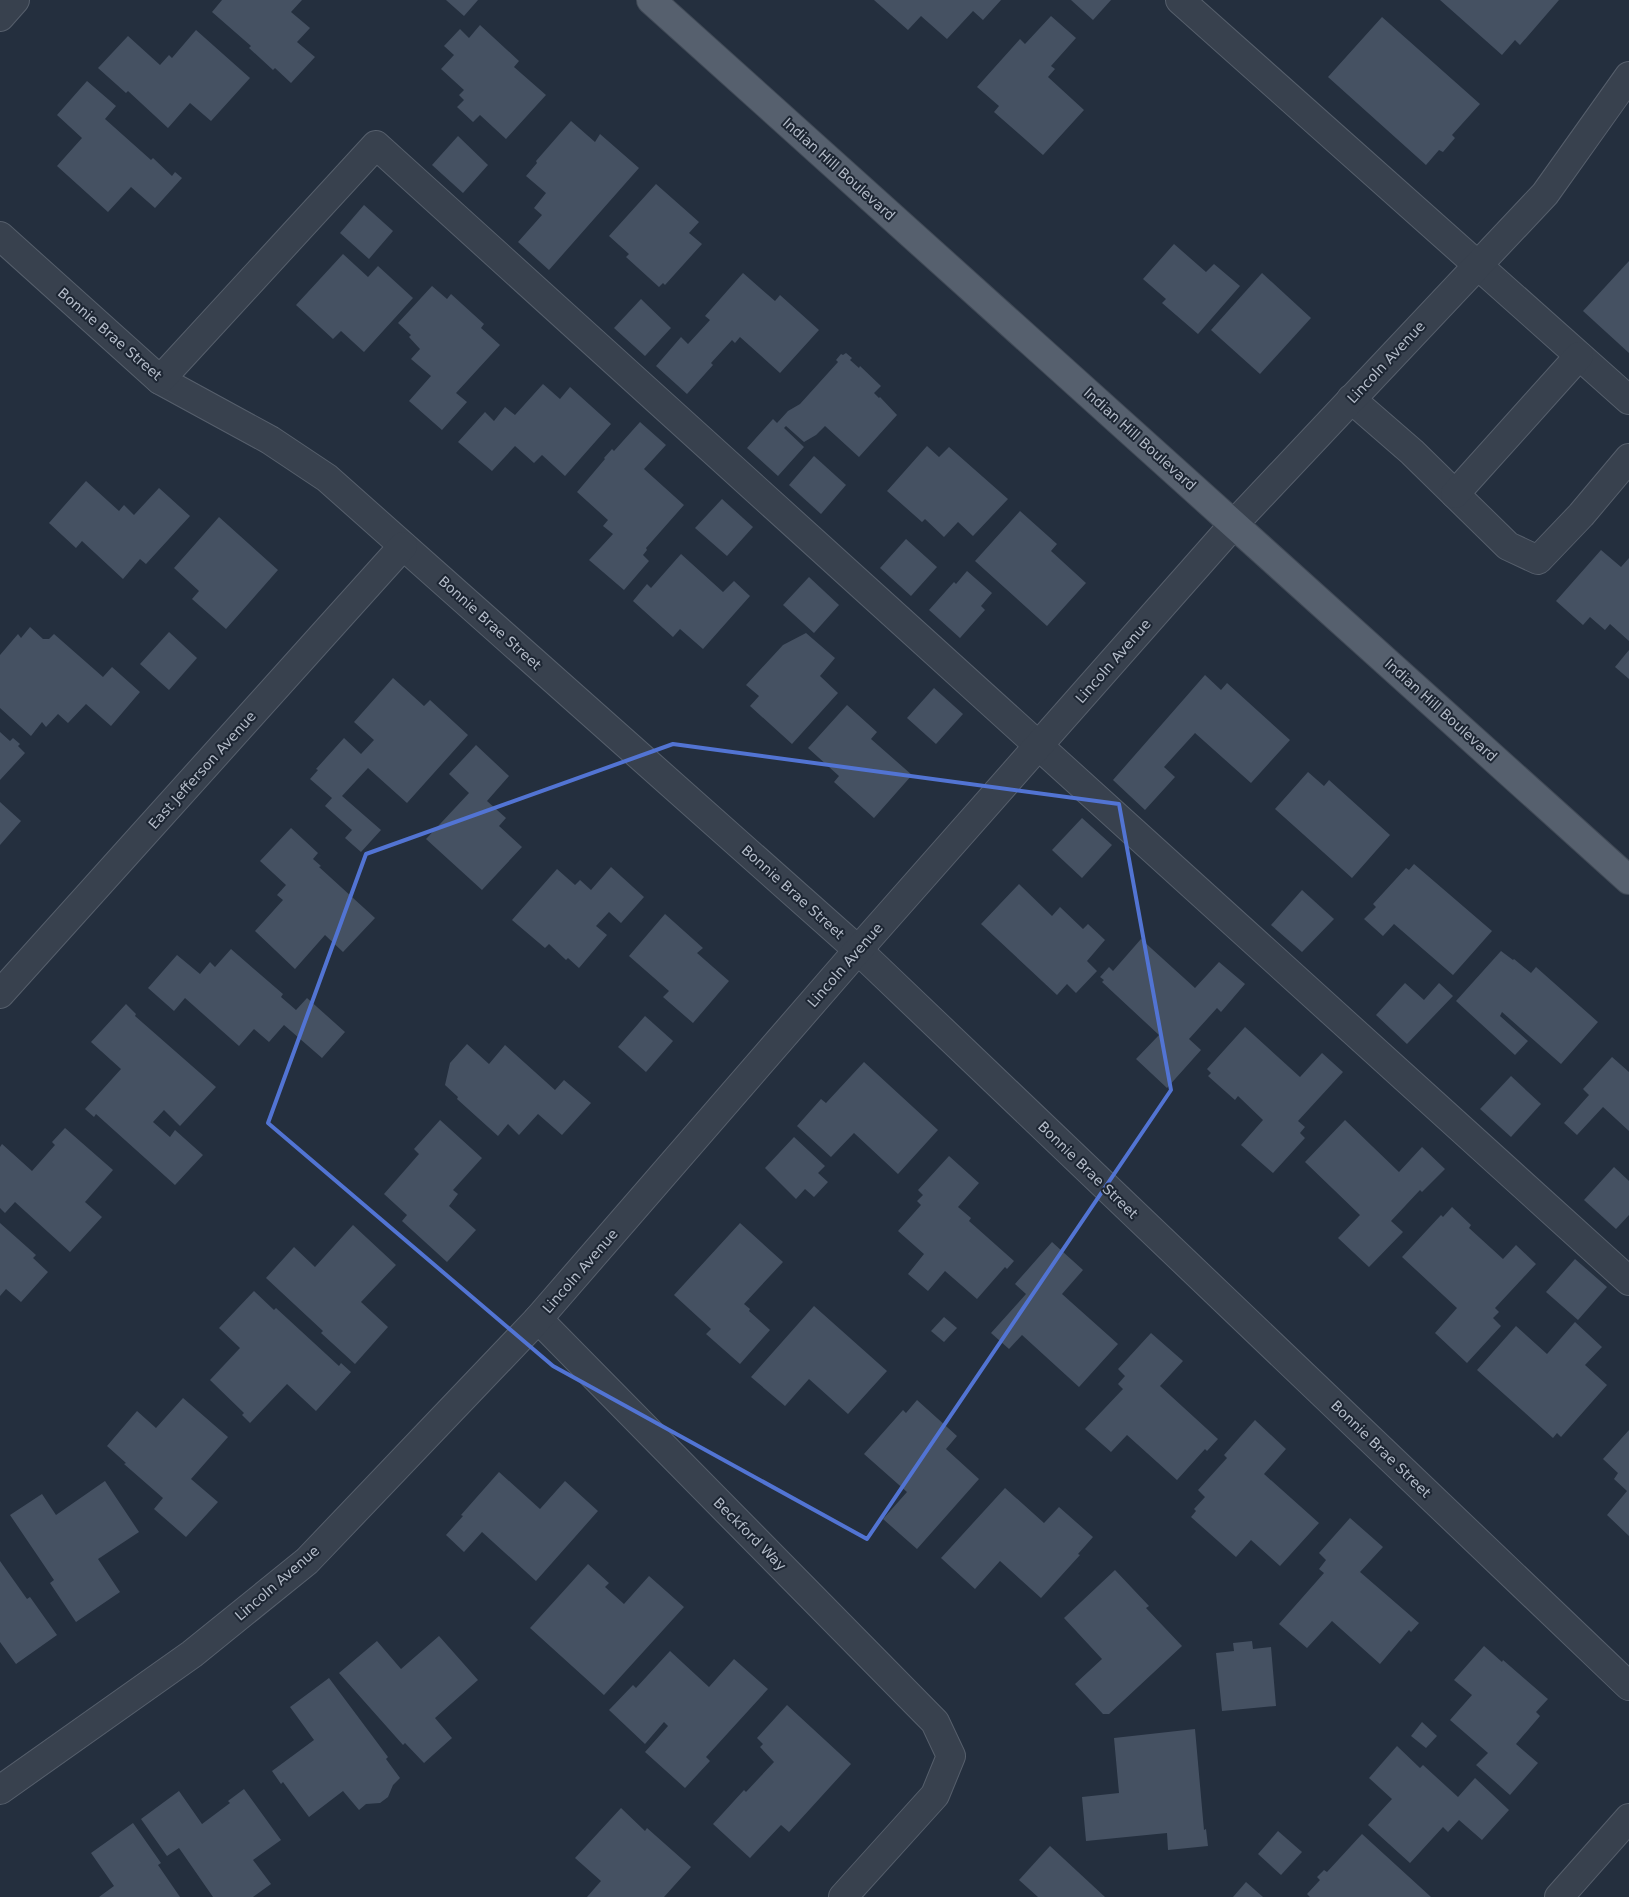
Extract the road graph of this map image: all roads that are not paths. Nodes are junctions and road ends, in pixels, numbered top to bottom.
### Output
1 (15, 0) edge
2 (651, 0) edge
3 (1180, 0) edge
4 (0, 17) edge
5 (1629, 76) edge
6 (0, 236) edge
7 (1478, 266) junction
8 (1580, 356) junction
9 (160, 380) junction
10 (1351, 399) junction
11 (1629, 400) edge
12 (1629, 458) edge
13 (1455, 494) junction
14 (1234, 524) junction
15 (403, 546) junction
16 (1039, 745) junction
17 (1629, 880) edge
18 (858, 950) junction
19 (0, 994) edge
20 (1629, 1281) edge
21 (538, 1319) junction
22 (1629, 1686) edge
23 (0, 1790) edge
24 (1629, 1818) edge
25 (843, 1897) edge
26 (1559, 1897) edge

1 - 4 street
2 - 14 main road, Indian Hill Boulevard
3 - 7 street
5 - 7 street, Lincoln Avenue
6 - 9 street, Bonnie Brae Street
7 - 8 street
7 - 10 street, Lincoln Avenue
8 - 11 street
8 - 13 street
9 - 15 street, Bonnie Brae Street
9 - 16 street
10 - 13 street
10 - 14 street, Lincoln Avenue
12 - 13 street
14 - 16 street, Lincoln Avenue
14 - 17 main road, Indian Hill Boulevard
15 - 18 street, Bonnie Brae Street
15 - 19 street, East Jefferson Avenue
16 - 18 street, Lincoln Avenue
16 - 20 street
18 - 21 street, Lincoln Avenue
18 - 22 street, Bonnie Brae Street
21 - 23 street, Lincoln Avenue
21 - 25 street, Beckford Way
24 - 26 street

